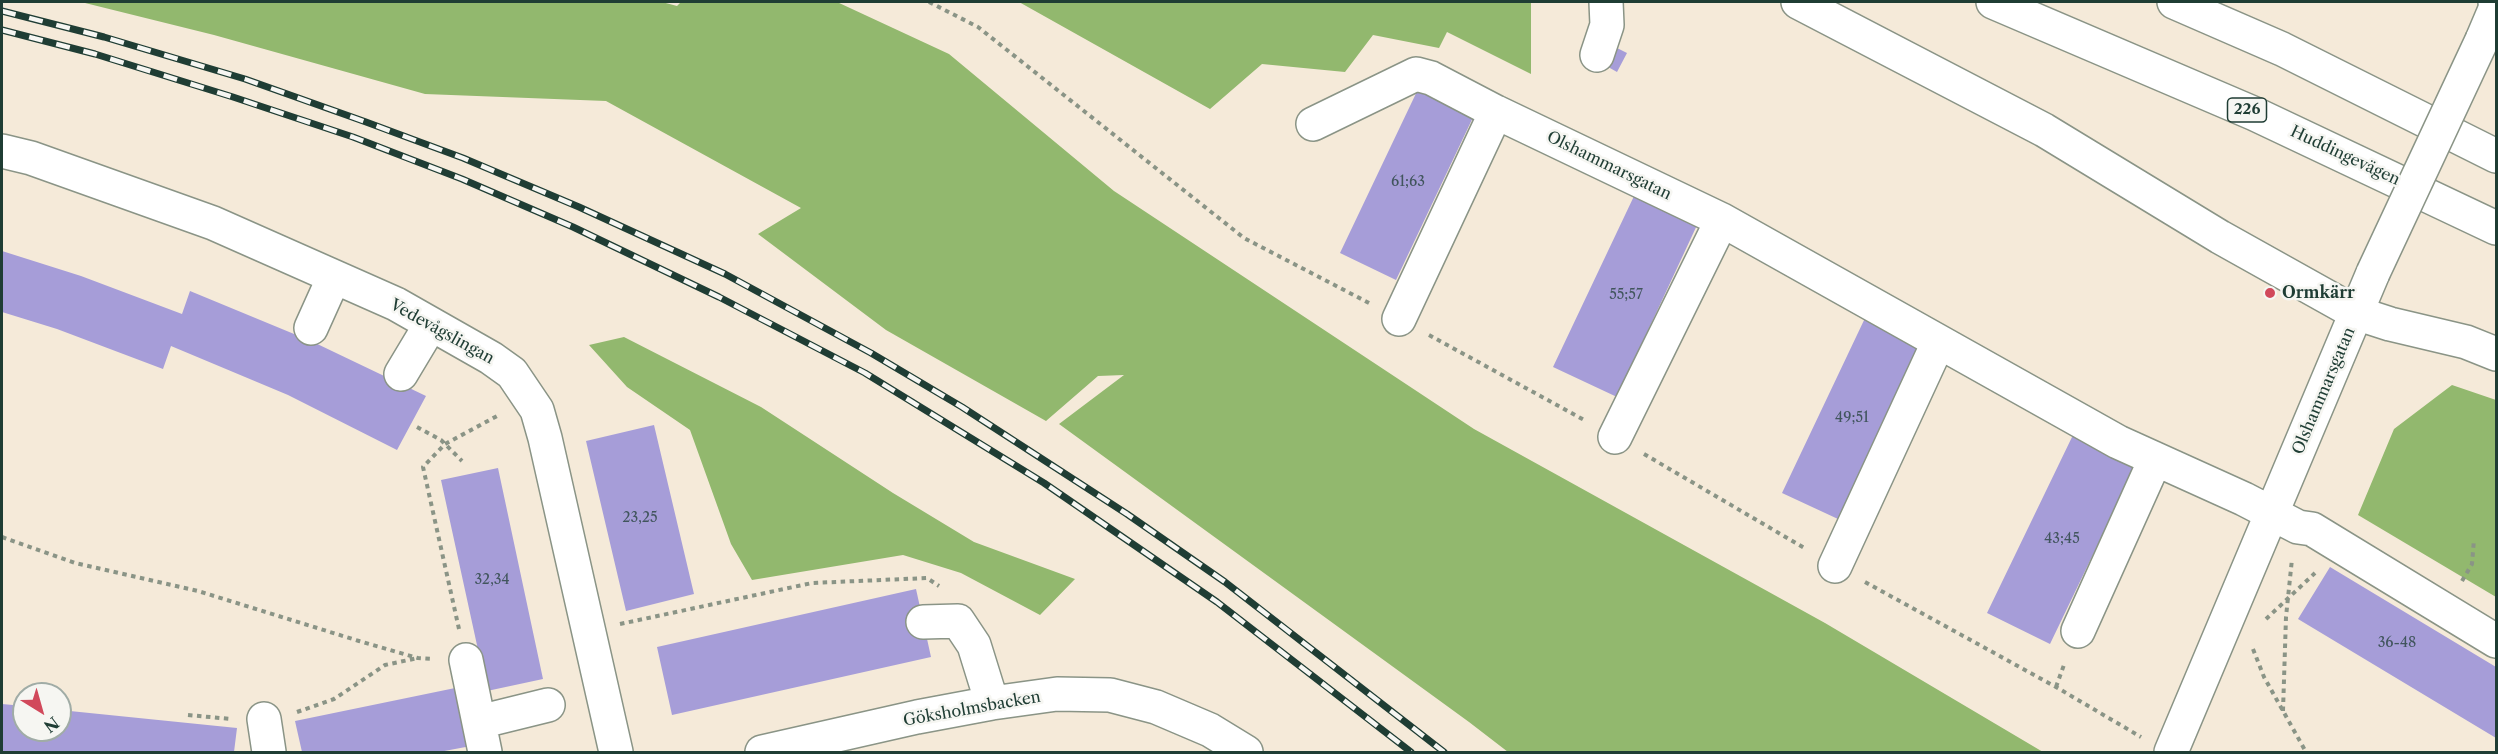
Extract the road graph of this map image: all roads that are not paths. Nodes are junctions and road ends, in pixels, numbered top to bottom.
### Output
1 (1606, 2) edge
2 (1798, 2) edge
3 (1993, 2) edge
4 (2174, 2) edge
5 (2496, 7) edge
6 (1597, 55) dead end
7 (1496, 112) junction
8 (1313, 124) dead end
9 (2, 151) edge
10 (2496, 156) edge
11 (1722, 220) junction
12 (2496, 228) edge
13 (334, 277) junction
14 (2356, 313) junction
15 (1399, 319) road end
16 (431, 324) junction
17 (311, 328) dead end
18 (1938, 343) junction
19 (2496, 354) edge
20 (402, 374) dead end
21 (1615, 437) road end
22 (2155, 460) junction
23 (2272, 513) junction
24 (1835, 566) road end
25 (923, 622) dead end
26 (2078, 631) dead end
27 (2496, 641) edge
28 (466, 660) road end
29 (992, 703) junction
30 (548, 705) dead end
31 (264, 720) road end
32 (482, 737) edge
33 (2158, 746) edge
34 (813, 747) edge
35 (269, 753) edge
36 (616, 753) edge
37 (762, 753) edge
38 (1246, 753) edge

1 - 6 street
2 - 14 street
3 - 12 street, Huddingevägen / 226
4 - 10 street
5 - 14 street, Olshammarsgatan, bridge
7 - 8 street, Olshammarsgatan
7 - 11 street, Olshammarsgatan
7 - 15 street
9 - 13 street, Vedevågslingan
11 - 18 street, Olshammarsgatan
11 - 21 street
13 - 16 street, Vedevågslingan
13 - 17 street
14 - 19 street
14 - 23 street, Olshammarsgatan
16 - 20 street
16 - 36 street, Vedevågslingan
18 - 22 street, Olshammarsgatan
18 - 24 street
22 - 23 street, Olshammarsgatan
22 - 26 street
23 - 27 street, Olshammarsgatan
23 - 33 street, Olshammarsgatan
25 - 29 street
28 - 32 street
29 - 34 street, Göksholmsbacken
29 - 38 street, Göksholmsbacken
30 - 32 street
31 - 35 street
34 - 37 street, Göksholmsbacken

